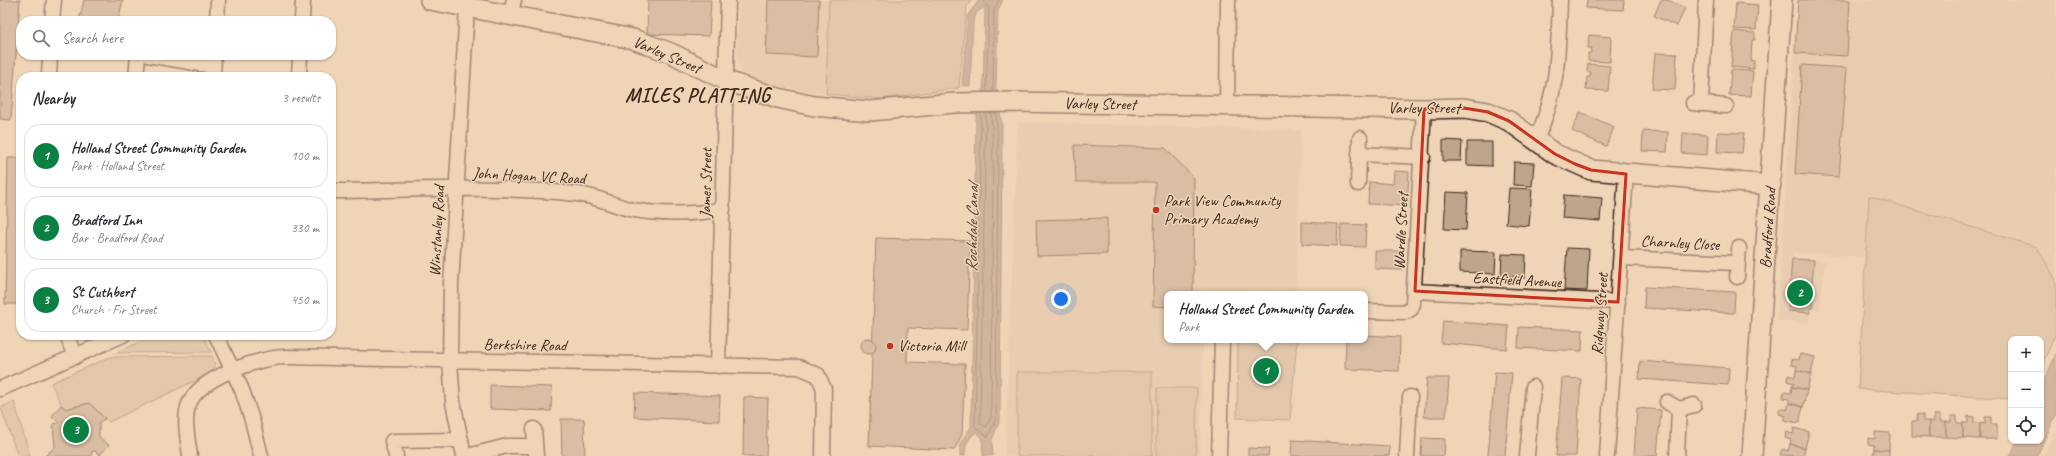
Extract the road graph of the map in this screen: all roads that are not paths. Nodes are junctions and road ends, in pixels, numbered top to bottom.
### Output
1 (54, 0) edge
2 (218, 0) edge
3 (303, 0) edge
4 (430, 0) edge
5 (728, 0) edge
6 (1228, 0) edge
7 (1560, 0) edge
8 (1706, 0) edge
9 (1782, 0) edge
10 (467, 7) junction
11 (512, 8) edge
12 (52, 16) edge
13 (216, 16) edge
14 (302, 16) edge
15 (50, 60) edge
16 (138, 60) edge
17 (178, 60) edge
18 (300, 60) edge
19 (213, 66) edge
20 (49, 72) edge
21 (136, 72) edge
22 (299, 72) edge
23 (727, 81) junction
24 (1227, 106) junction
25 (1726, 106) dead end
26 (1424, 109) junction
27 (1360, 138) dead end
28 (1536, 140) junction
29 (1360, 154) junction
30 (1423, 157) junction
31 (1626, 174) junction
32 (1358, 184) dead end
33 (1771, 185) junction
34 (456, 189) junction
35 (336, 191) edge
36 (722, 209) junction
37 (1739, 248) dead end
38 (1621, 258) junction
39 (1737, 263) junction
40 (1737, 277) dead end
41 (1415, 291) junction
42 (1618, 302) junction
43 (1368, 311) edge
44 (69, 340) edge
45 (112, 340) edge
46 (218, 340) edge
47 (1222, 343) edge
48 (75, 357) junction
49 (450, 361) junction
50 (718, 366) junction
51 (233, 371) junction
52 (1533, 387) dead end
53 (0, 389) edge
54 (1410, 397) dead end
55 (1694, 405) dead end
56 (534, 429) dead end
57 (461, 440) junction
58 (535, 451) edge
59 (190, 456) edge
60 (261, 456) edge
61 (396, 456) edge
62 (464, 456) edge
63 (468, 456) edge
64 (823, 456) edge
65 (1219, 456) edge
66 (1407, 456) edge
67 (1527, 456) edge
68 (1607, 456) edge
69 (1677, 456) edge
70 (1752, 456) edge

1 - 12 street
2 - 13 street
3 - 14 street
4 - 10 street, Varley Street
5 - 23 street, James Street
6 - 24 street
7 - 28 street
8 - 25 street
9 - 33 street, Bradford Road
10 - 11 street, Varley Street
10 - 34 street, Winstanley Road
11 - 23 street, Varley Street
15 - 20 street
16 - 21 street
17 - 19 street
18 - 22 street
23 - 24 street, Varley Street
23 - 36 street, James Street
24 - 26 street, Varley Street
26 - 28 street, Varley Street
26 - 30 street, Wardle Street
27 - 29 street
28 - 31 street, Varley Street
29 - 30 street
29 - 32 street
30 - 41 street, Wardle Street
31 - 33 street, Varley Street
31 - 38 street, Ridgway Street
33 - 70 street, Bradford Road
34 - 35 street, John Hogan VC Road
34 - 36 street, John Hogan VC Road
34 - 49 street, Winstanley Road
36 - 50 street, James Street
37 - 39 street, Charnley Close
38 - 39 street, Charnley Close
38 - 42 street, Ridgway Street
39 - 40 street, Charnley Close
41 - 42 street, Eastfield Avenue
41 - 43 street, Wardle Street
42 - 68 street, Ridgway Street
44 - 48 street
45 - 48 street
46 - 51 street
47 - 65 street
48 - 53 street
49 - 50 street, Berkshire Road
49 - 51 street, Berkshire Road
49 - 57 street, Winstanley Road
50 - 64 street, Berkshire Road
51 - 59 street, Berkshire Road
51 - 60 street
52 - 67 street
54 - 66 street
55 - 69 street
56 - 58 street
57 - 61 street
57 - 62 street, Winstanley Road
58 - 63 street

